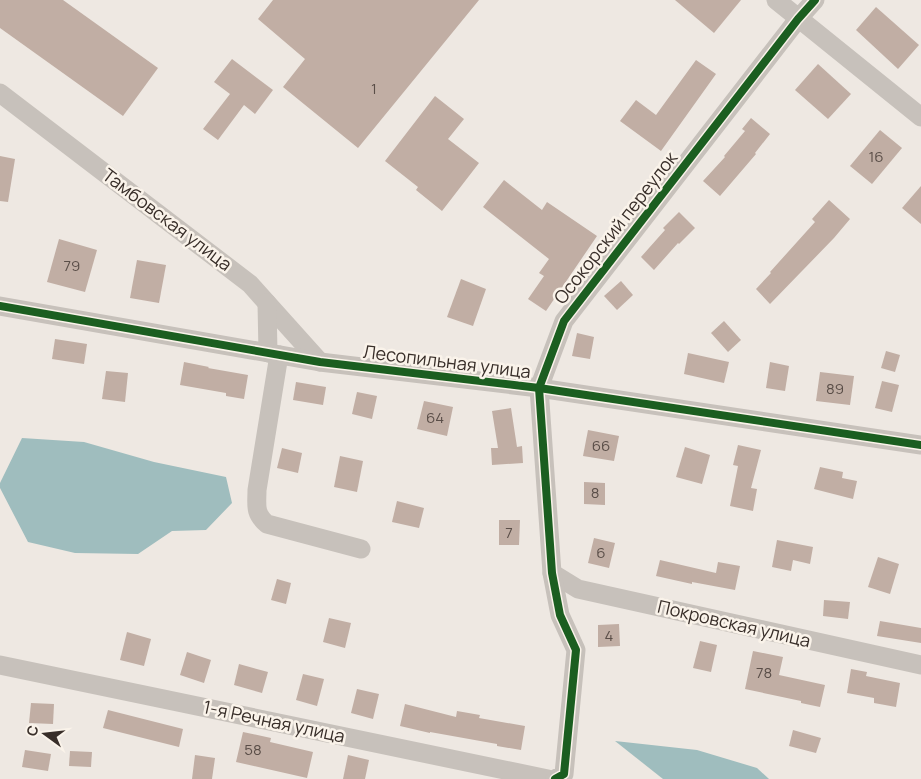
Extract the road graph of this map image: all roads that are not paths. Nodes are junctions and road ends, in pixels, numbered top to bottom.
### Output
1 (776, 0) edge
2 (815, 0) edge
3 (798, 19) junction
4 (0, 92) edge
5 (921, 117) edge
6 (267, 303) junction
7 (0, 306) edge
8 (274, 354) junction
9 (320, 362) junction
10 (539, 388) junction
11 (921, 445) edge
12 (361, 550) dead end
13 (552, 573) junction
14 (0, 665) edge
15 (921, 665) edge
16 (548, 779) edge
17 (554, 779) edge

1 - 3 street
2 - 3 street, Осокорский переулок
3 - 5 street
3 - 10 street, Осокорский переулок
4 - 6 street, Тамбовская улица
6 - 8 street
6 - 9 street, Тамбовская улица
7 - 8 street, Лесопильная улица
8 - 9 street, Лесопильная улица
8 - 12 street
9 - 10 street, Лесопильная улица
10 - 11 street, Лесопильная улица
10 - 13 street, Осокорский переулок
13 - 15 street, Покровская улица
13 - 17 street
14 - 16 street, 1-я Речная улица

